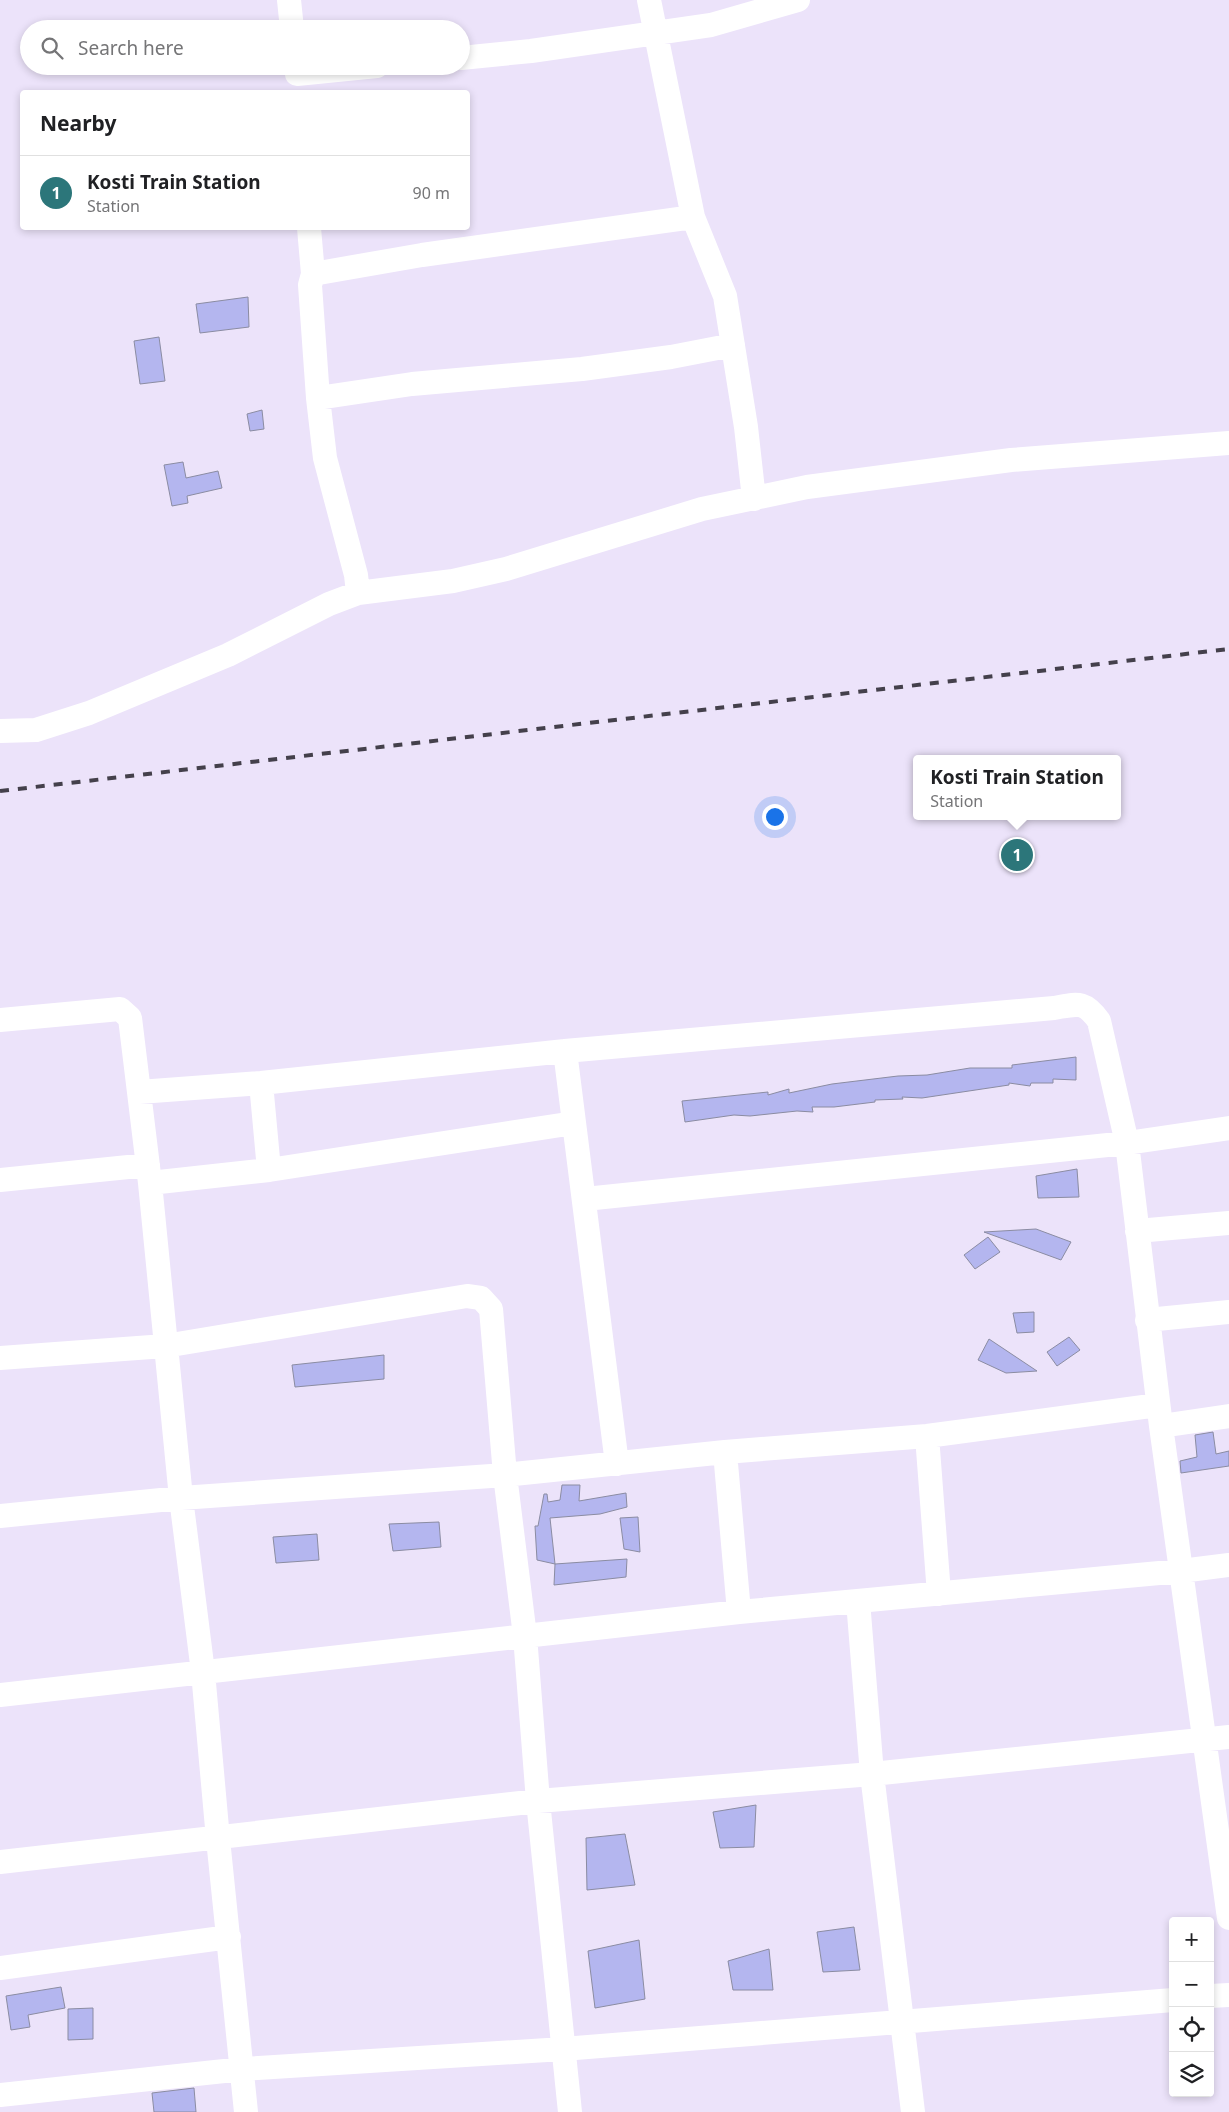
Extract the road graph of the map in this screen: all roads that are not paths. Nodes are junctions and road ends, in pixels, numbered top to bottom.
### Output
1 (288, 0) edge
2 (649, 0) edge
3 (798, 0) edge
4 (291, 20) edge
5 (657, 32) junction
6 (470, 57) edge
7 (317, 75) edge
8 (297, 78) edge
9 (693, 217) junction
10 (309, 230) edge
11 (312, 274) junction
12 (733, 345) junction
13 (318, 398) junction
14 (1229, 443) edge
15 (754, 499) junction
16 (358, 594) junction
17 (0, 732) edge
18 (0, 1020) edge
19 (564, 1050) junction
20 (261, 1083) junction
21 (139, 1092) junction
22 (574, 1123) junction
23 (1229, 1128) edge
24 (1127, 1143) junction
25 (270, 1170) junction
26 (149, 1174) junction
27 (0, 1180) edge
28 (585, 1199) junction
29 (1229, 1223) edge
30 (1137, 1231) junction
31 (1229, 1312) edge
32 (1147, 1320) junction
33 (165, 1346) junction
34 (0, 1358) edge
35 (1160, 1416) junction
36 (1229, 1416) edge
37 (927, 1436) junction
38 (725, 1452) junction
39 (617, 1464) junction
40 (505, 1475) junction
41 (181, 1498) junction
42 (0, 1516) edge
43 (1229, 1565) edge
44 (1182, 1571) junction
45 (939, 1594) junction
46 (858, 1601) junction
47 (738, 1612) junction
48 (525, 1636) junction
49 (203, 1672) junction
50 (0, 1695) edge
51 (1229, 1737) edge
52 (1205, 1739) junction
53 (872, 1774) junction
54 (538, 1801) junction
55 (218, 1839) junction
56 (1224, 1842) edge
57 (0, 1862) edge
58 (1229, 1918) edge
59 (229, 1937) junction
60 (0, 1968) edge
61 (1229, 1995) edge
62 (1214, 1996) edge
63 (1169, 2000) edge
64 (902, 2022) junction
65 (563, 2049) junction
66 (243, 2069) junction
67 (0, 2095) edge
68 (246, 2112) edge
69 (570, 2112) edge
70 (913, 2112) edge

1 - 4 street
2 - 5 street
3 - 5 street
5 - 6 street
5 - 9 street
7 - 8 street
9 - 11 street
9 - 12 street
10 - 11 street
11 - 13 street
12 - 13 street
12 - 15 street
13 - 16 street
14 - 15 street
15 - 16 street
16 - 17 street
18 - 21 street
19 - 20 street
19 - 22 street
19 - 24 street
20 - 21 street
20 - 25 street
21 - 26 street
22 - 25 street
22 - 28 street
23 - 24 street
24 - 28 street
24 - 30 street
25 - 26 street
26 - 27 street
26 - 33 street
28 - 39 street
29 - 30 street
30 - 32 street
31 - 32 street
32 - 35 street
33 - 34 street
33 - 40 street
33 - 41 street
35 - 36 street
35 - 37 street
35 - 44 street
37 - 38 street
37 - 45 street
38 - 39 street
38 - 47 street
39 - 40 street
40 - 41 street
40 - 48 street
41 - 42 street
41 - 49 street
43 - 44 street
44 - 45 street
44 - 52 street
45 - 46 street
46 - 47 street
46 - 53 street
47 - 48 street
48 - 49 street
48 - 54 street
49 - 50 street
49 - 55 street
51 - 52 street
52 - 53 street
52 - 56 street
53 - 54 street
53 - 64 street
54 - 55 street
54 - 65 street
55 - 57 street
55 - 59 street
56 - 58 street
59 - 60 street
59 - 66 street
61 - 62 street
63 - 64 street
64 - 65 street
64 - 70 street
65 - 66 street
65 - 69 street
66 - 67 street
66 - 68 street

